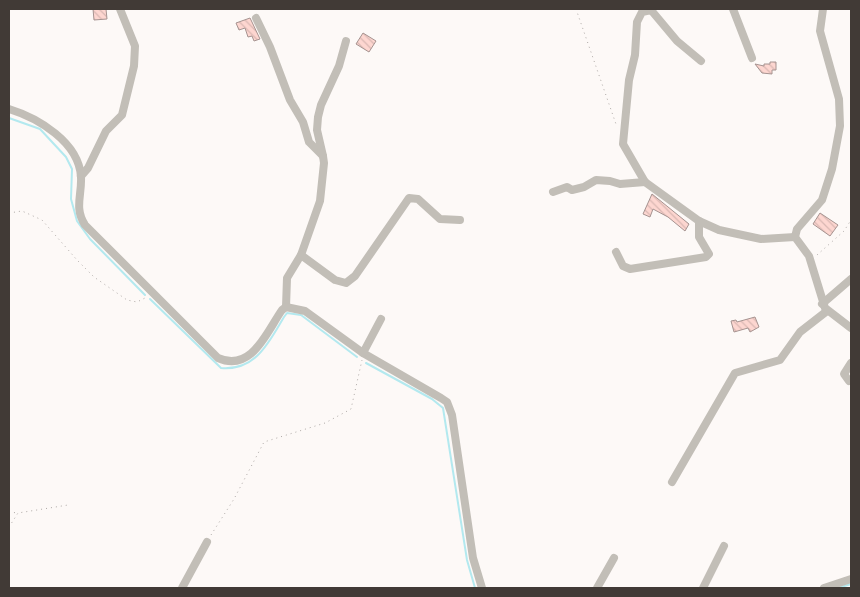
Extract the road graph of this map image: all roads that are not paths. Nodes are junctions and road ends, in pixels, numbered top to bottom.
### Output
1 (120, 9) edge
2 (733, 9) edge
3 (823, 9) edge
4 (256, 18) dead end
5 (346, 41) dead end
6 (752, 58) dead end
7 (701, 61) dead end
8 (9, 110) edge
9 (323, 156) junction
10 (81, 176) junction
11 (645, 182) junction
12 (553, 192) dead end
13 (460, 220) dead end
14 (699, 221) junction
15 (795, 237) junction
16 (616, 252) dead end
17 (301, 255) junction
18 (851, 279) edge
19 (822, 304) junction
20 (286, 307) junction
21 (827, 312) junction
22 (381, 318) dead end
23 (851, 328) edge
24 (363, 353) junction
25 (851, 363) edge
26 (849, 381) dead end
27 (672, 482) dead end
28 (207, 542) road end
29 (724, 546) dead end
30 (614, 558) dead end
31 (851, 579) edge
32 (182, 588) edge
33 (482, 588) edge
34 (597, 588) edge
35 (704, 588) edge
36 (824, 588) edge

1 - 10 street
2 - 6 street
3 - 15 street
4 - 9 street
5 - 9 street
7 - 11 street
8 - 10 street
9 - 17 street
10 - 20 street
11 - 12 street
11 - 14 street
13 - 17 street
14 - 15 street
14 - 16 street
15 - 19 street
17 - 20 street
18 - 19 street
19 - 21 street
20 - 24 street
21 - 23 street
21 - 27 street
22 - 24 street
24 - 33 street
25 - 26 street
28 - 32 street
29 - 35 street
30 - 34 street
31 - 36 street

